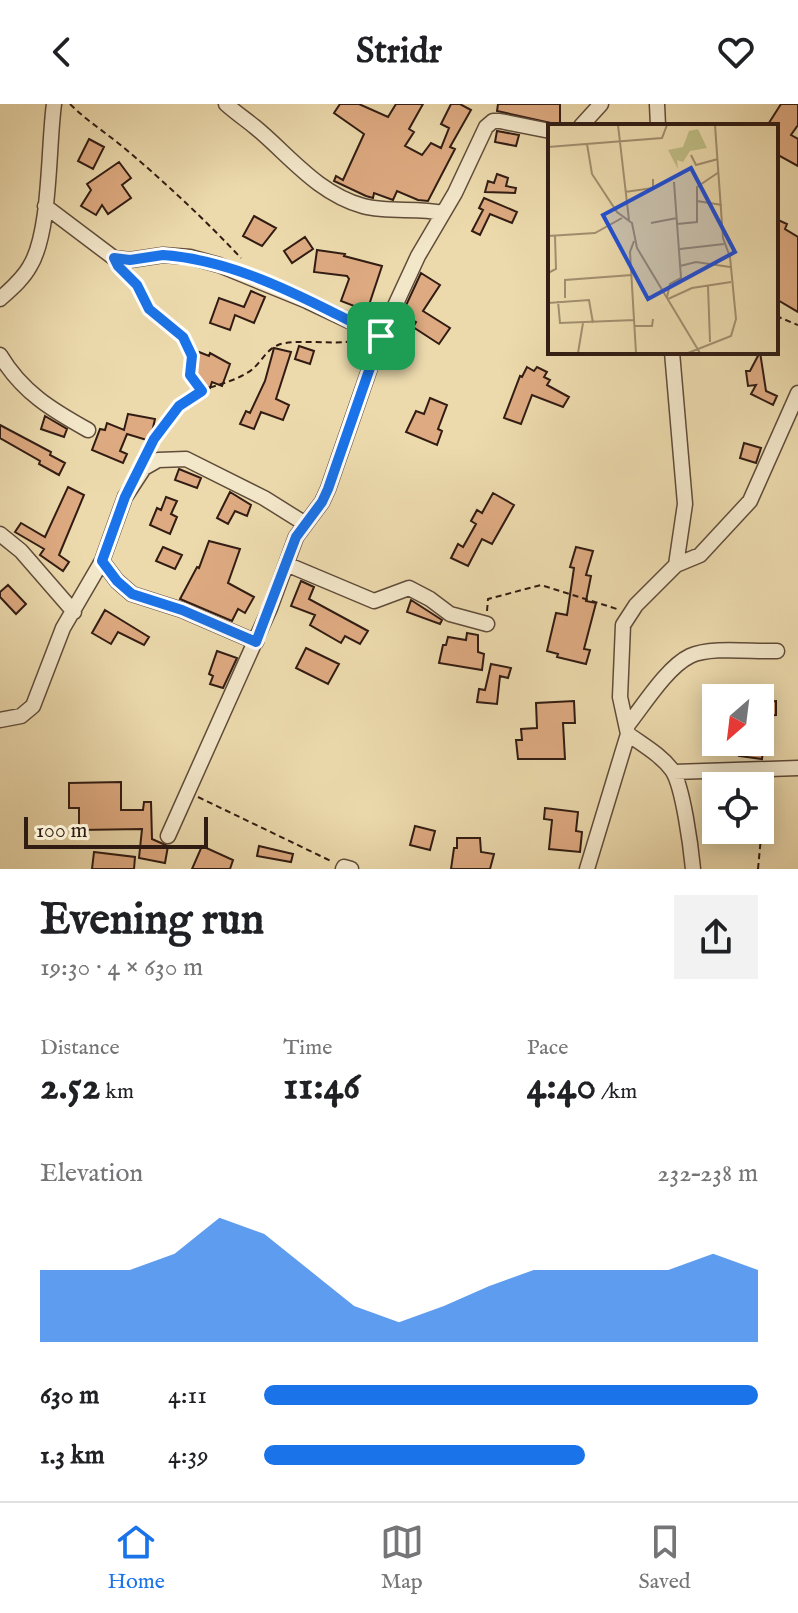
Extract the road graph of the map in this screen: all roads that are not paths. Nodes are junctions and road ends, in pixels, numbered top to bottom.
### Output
1 (54, 104) edge
2 (226, 104) edge
3 (601, 104) edge
4 (657, 104) edge
5 (583, 124) edge
6 (658, 124) edge
7 (548, 131) edge
8 (45, 206) junction
9 (443, 213) junction
10 (0, 299) edge
11 (374, 333) junction
12 (672, 354) edge
13 (0, 355) edge
14 (798, 393) edge
15 (88, 430) dead end
16 (304, 523) junction
17 (0, 534) edge
18 (102, 561) junction
19 (286, 564) junction
20 (676, 565) junction
21 (74, 612) junction
22 (487, 624) road end
23 (256, 642) junction
24 (777, 651) dead end
25 (0, 720) edge
26 (627, 730) junction
27 (798, 768) edge
28 (674, 772) junction
29 (168, 836) dead end
30 (587, 869) edge
31 (693, 869) edge

1 - 8 street
2 - 9 street
3 - 5 street
4 - 6 street
7 - 9 street
8 - 10 street
8 - 11 street
9 - 11 street
11 - 16 street
12 - 20 street
13 - 15 street
14 - 20 street
16 - 18 street
16 - 19 street
17 - 21 street
18 - 21 street
18 - 23 street
19 - 22 street
19 - 23 street
20 - 26 street
21 - 25 street
23 - 29 street
24 - 26 street
26 - 28 street
26 - 30 street
27 - 28 street
28 - 31 street

